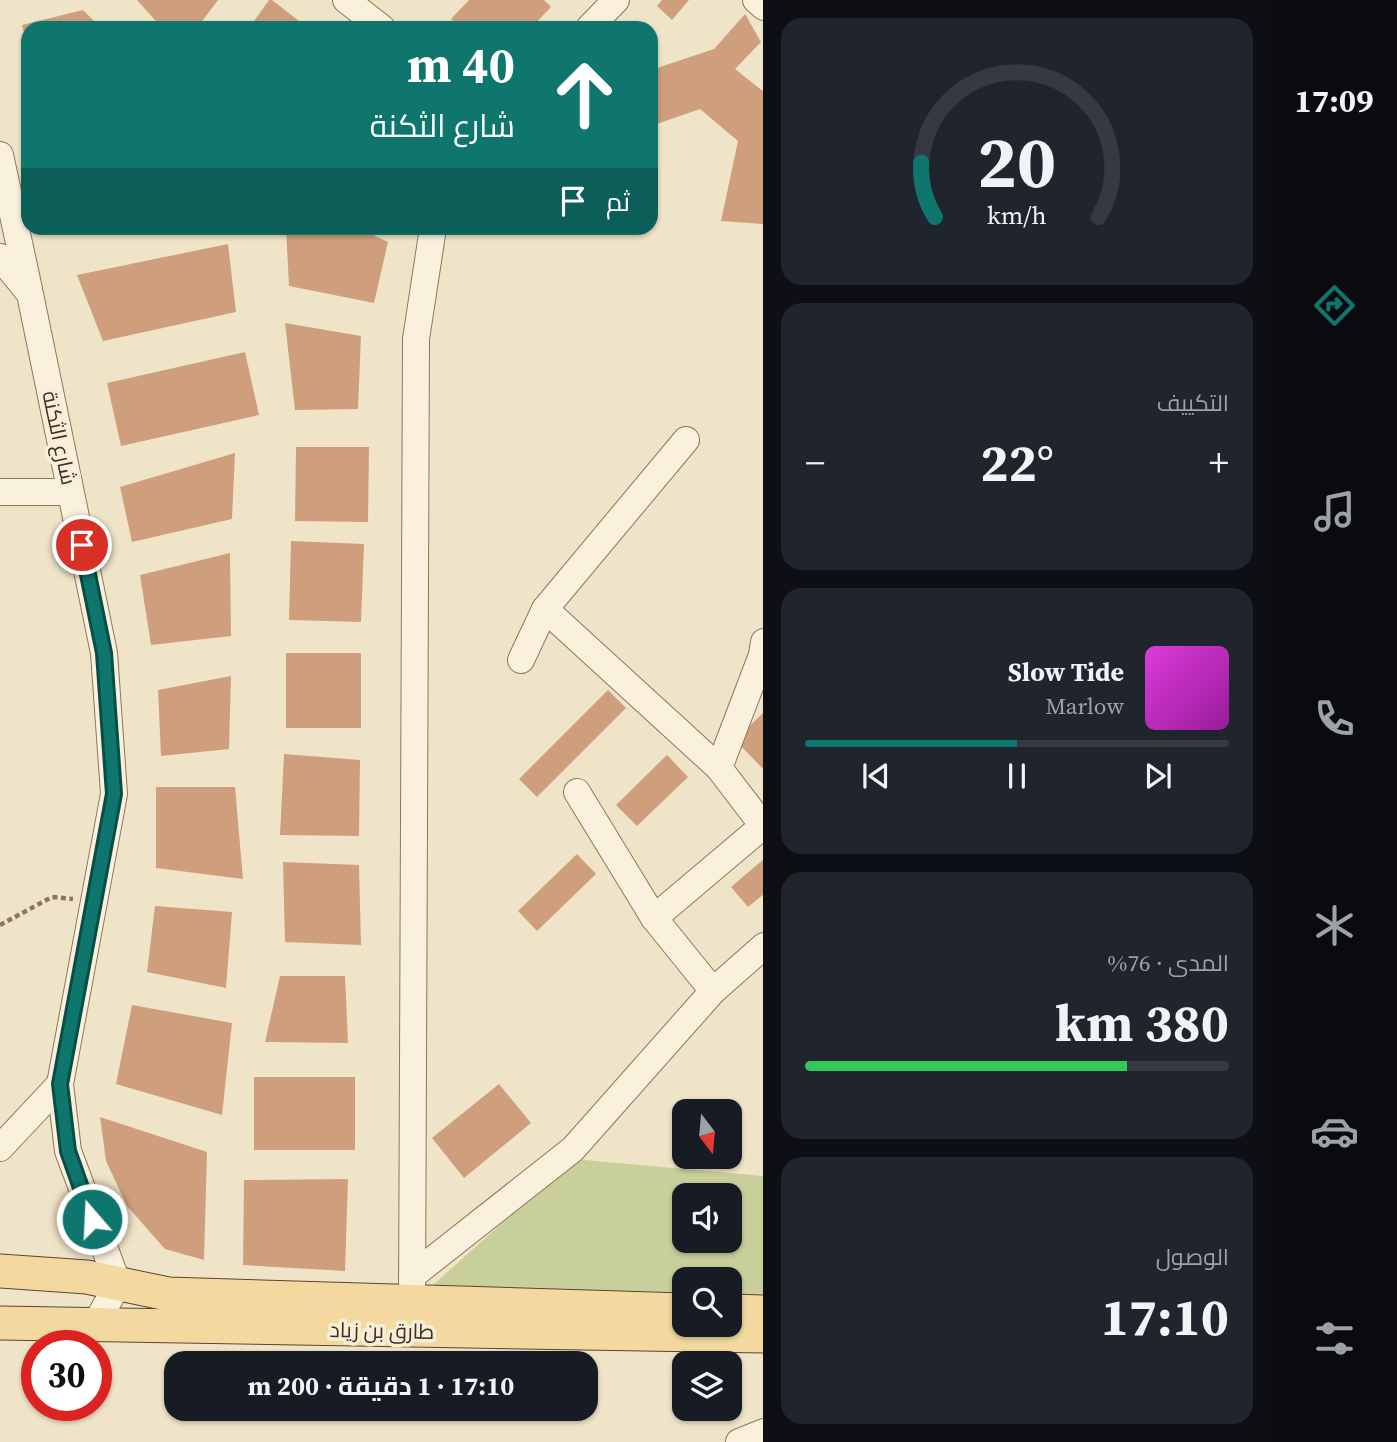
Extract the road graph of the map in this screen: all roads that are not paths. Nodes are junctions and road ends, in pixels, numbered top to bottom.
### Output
1 (346, 0) edge
2 (615, 0) edge
3 (373, 21) edge
4 (596, 21) edge
5 (0, 155) edge
6 (432, 235) edge
7 (0, 257) edge
8 (30, 294) junction
9 (686, 440) dead end
10 (0, 492) edge
11 (70, 492) junction
12 (545, 609) junction
13 (763, 651) edge
14 (521, 660) dead end
15 (719, 768) junction
16 (577, 792) dead end
17 (763, 826) edge
18 (654, 918) junction
19 (763, 947) edge
20 (713, 991) junction
21 (60, 1084) junction
22 (0, 1148) edge
23 (0, 1271) edge
24 (118, 1284) junction
25 (412, 1290) junction
26 (672, 1309) edge
27 (742, 1311) edge
28 (763, 1312) edge
29 (0, 1323) edge
30 (96, 1324) junction
31 (763, 1336) edge
32 (763, 1432) edge
33 (739, 1442) edge

1 - 3 street
2 - 4 street
5 - 8 street
6 - 25 street
7 - 8 street, شارع الثكنة
8 - 11 street, شارع الثكنة
9 - 12 street
10 - 11 street
11 - 21 street, شارع الثكنة
12 - 14 street
12 - 15 street
13 - 15 street
15 - 17 street
16 - 18 street
17 - 18 street
18 - 20 street
19 - 20 street
20 - 25 street
21 - 22 street
21 - 24 street, شارع الثكنة
23 - 24 main road
24 - 25 main road
24 - 30 street
25 - 26 main road
27 - 28 main road
29 - 30 main road, طارق بن زياد
30 - 31 main road, طارق بن زياد
32 - 33 street

